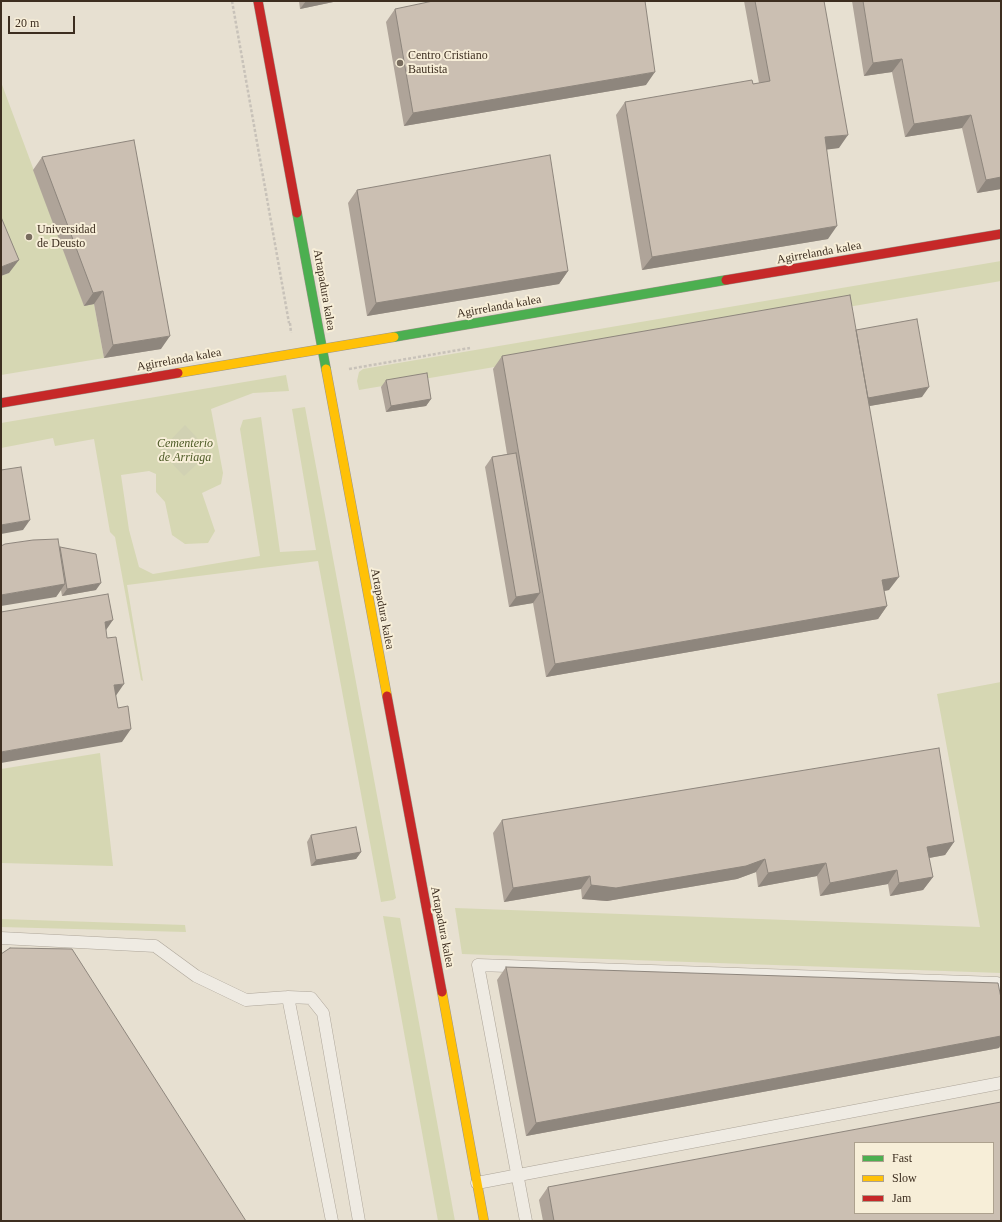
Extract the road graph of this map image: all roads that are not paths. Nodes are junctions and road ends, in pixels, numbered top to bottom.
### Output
1 (258, 1) edge
2 (1001, 234) edge
3 (323, 348) junction
4 (1, 403) edge
5 (1, 938) edge
6 (288, 997) junction
7 (1001, 1004) edge
8 (1001, 1083) edge
9 (517, 1175) junction
10 (477, 1182) junction
11 (332, 1221) edge
12 (360, 1221) edge
13 (484, 1221) edge
14 (526, 1221) edge

1 - 3 street, Artapadura kalea
2 - 3 street, Agirrelanda kalea
3 - 4 street, Agirrelanda kalea
3 - 10 street, Artapadura kalea
5 - 6 lane
6 - 11 lane
6 - 12 lane
7 - 9 lane
8 - 9 lane
9 - 10 lane
9 - 14 lane
10 - 13 street, Artapadura kalea

